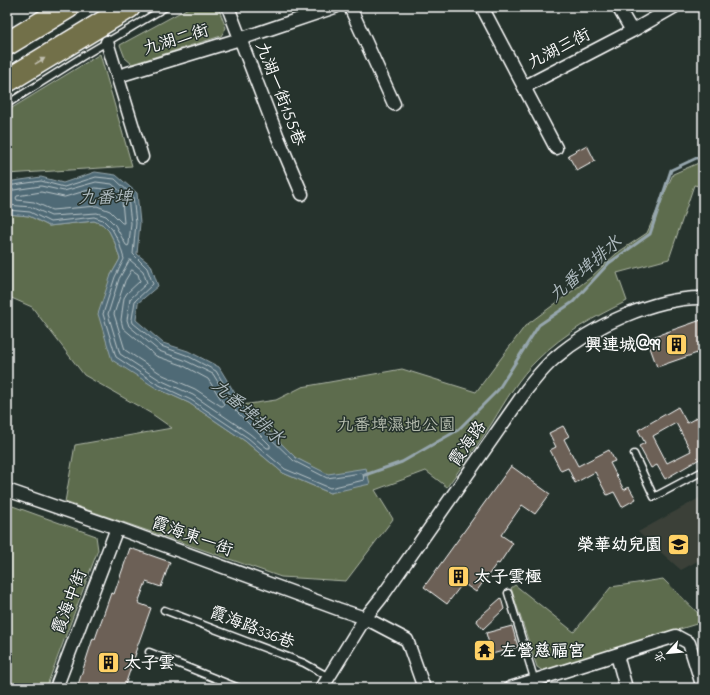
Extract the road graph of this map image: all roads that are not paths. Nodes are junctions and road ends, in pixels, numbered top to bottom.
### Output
1 (68, 7) edge
2 (129, 7) edge
3 (166, 7) edge
4 (228, 7) edge
5 (335, 7) edge
6 (350, 7) edge
7 (482, 7) edge
8 (618, 7) edge
9 (674, 7) edge
10 (632, 31) junction
11 (240, 39) junction
12 (107, 42) junction
13 (7, 44) edge
14 (118, 76) junction
15 (7, 81) edge
16 (524, 87) junction
17 (7, 104) edge
18 (394, 104) dead end
19 (556, 148) dead end
20 (142, 156) dead end
21 (302, 194) dead end
22 (703, 298) edge
23 (634, 454) dead end
24 (703, 471) edge
25 (7, 490) edge
26 (117, 528) junction
27 (508, 593) dead end
28 (164, 610) dead end
29 (365, 618) junction
30 (149, 652) dead end
31 (617, 655) junction
32 (328, 677) junction
33 (536, 684) edge
34 (56, 688) edge
35 (239, 688) edge
36 (322, 688) edge
37 (424, 688) edge
38 (510, 688) edge
39 (626, 688) edge
40 (703, 688) edge

1 - 13 highway
15 -> 2 highway
3 - 12 lane
4 - 11 street, 九湖一街155巷
5 - 11 street, 九湖二街
6 - 18 street
7 - 16 street
8 - 10 street
9 - 10 street, 九湖三街
10 - 16 street, 九湖三街
11 - 14 street, 九湖二街
11 - 21 street, 九湖一街155巷
12 - 14 street
12 - 17 lane
14 - 20 street
16 - 19 street
22 - 29 street, 霞海路
23 - 24 lane
25 - 26 street, 霞海東一街
26 - 29 street, 霞海東一街
26 - 34 street, 霞海中街
27 - 33 lane
28 - 32 lane, 霞海路336巷
29 - 32 street, 霞海路
29 - 37 street, 霞海東一街
30 - 35 lane
31 - 33 street
31 - 39 street
31 - 40 street
32 - 36 street, 霞海路
33 - 38 street

